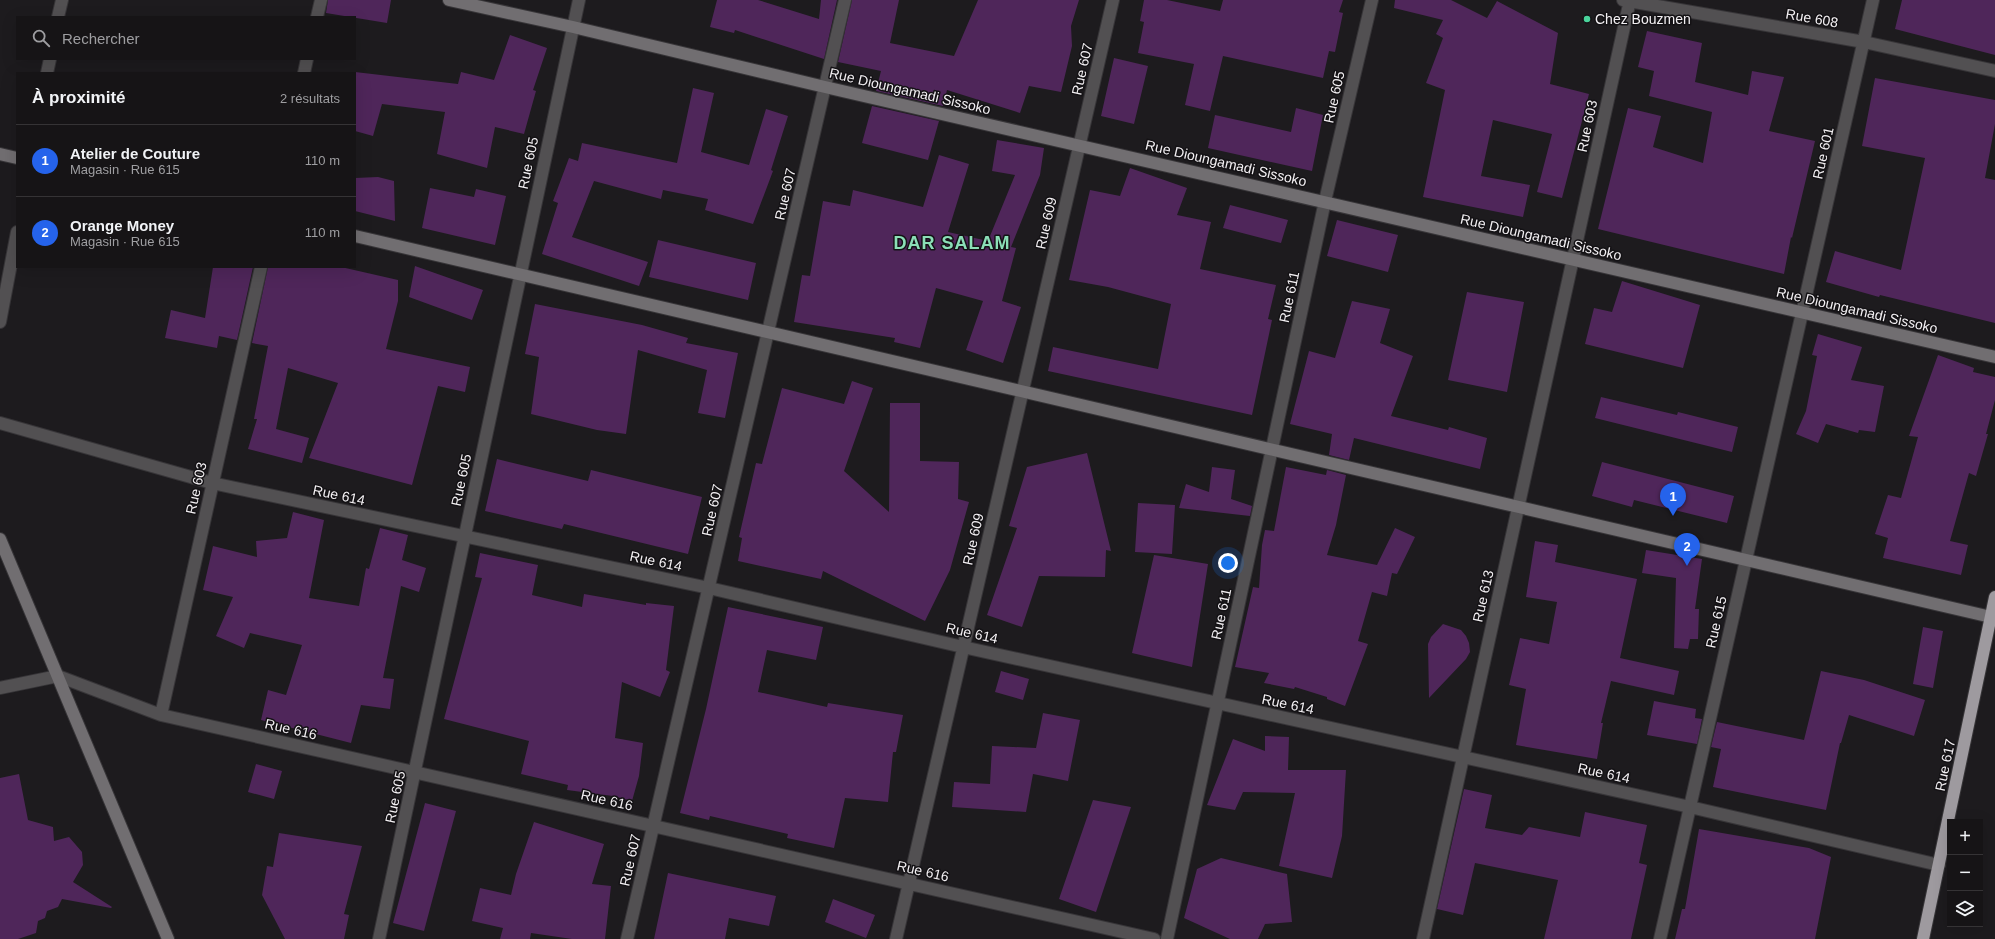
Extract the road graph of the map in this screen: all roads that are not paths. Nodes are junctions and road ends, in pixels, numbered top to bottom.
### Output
1 (62, 0) edge
2 (321, 0) edge
3 (449, 0) edge
4 (579, 0) edge
5 (845, 0) edge
6 (1113, 0) edge
7 (1372, 0) edge
8 (1627, 0) edge
9 (1873, 0) edge
10 (58, 16) edge
11 (317, 16) edge
12 (572, 27) junction
13 (1864, 42) junction
14 (50, 60) edge
15 (308, 60) edge
16 (1995, 71) edge
17 (48, 72) edge
18 (304, 72) edge
19 (826, 87) junction
20 (1080, 146) junction
21 (0, 154) edge
22 (16, 158) edge
23 (1325, 201) junction
24 (356, 236) edge
25 (16, 237) edge
26 (1573, 259) junction
27 (261, 268) edge
28 (520, 275) junction
29 (1802, 312) junction
30 (0, 322) edge
31 (768, 332) junction
32 (1995, 357) edge
33 (1023, 392) junction
34 (0, 423) edge
35 (1271, 450) junction
36 (212, 483) junction
37 (1518, 507) junction
38 (465, 536) junction
39 (0, 539) edge
40 (1746, 560) junction
41 (709, 588) junction
42 (1995, 596) edge
43 (1991, 617) junction
44 (964, 647) junction
45 (58, 676) junction
46 (0, 688) edge
47 (1217, 704) junction
48 (160, 715) junction
49 (1462, 757) junction
50 (415, 772) junction
51 (1690, 807) junction
52 (653, 826) junction
53 (1939, 865) junction
54 (909, 883) junction
55 (168, 939) edge
56 (379, 939) edge
57 (627, 939) edge
58 (896, 939) edge
59 (1154, 939) edge
60 (1166, 939) edge
61 (1423, 939) edge
62 (1660, 939) edge
63 (1923, 939) edge

1 - 10 street
2 - 11 street
3 - 12 street, Rue Dioungamadi Sissoko
4 - 12 street
5 - 19 street
6 - 20 street, Rue 607
7 - 23 street, Rue 605
8 - 13 street, Rue 608
8 - 26 street, Rue 603
9 - 13 street, Rue 601
12 - 19 street, Rue Dioungamadi Sissoko
12 - 28 street, Rue 605
13 - 16 street, Rue 608
13 - 29 street, Rue 601
14 - 17 street
15 - 18 street
19 - 20 street, Rue Dioungamadi Sissoko
19 - 31 street, Rue 607
20 - 23 street, Rue Dioungamadi Sissoko
20 - 33 street, Rue 609
21 - 22 street
23 - 26 street, Rue Dioungamadi Sissoko
23 - 35 street, Rue 611
24 - 28 street
25 - 30 street
26 - 29 street, Rue Dioungamadi Sissoko
26 - 37 street, Rue 613
27 - 36 street, Rue 603
28 - 31 street
28 - 38 street, Rue 605
29 - 32 street, Rue Dioungamadi Sissoko
29 - 40 street, Rue 615
31 - 33 street
31 - 41 street, Rue 607
33 - 35 street
33 - 44 street, Rue 609
34 - 36 street, Rue 614
35 - 37 street
35 - 47 street, Rue 611
36 - 38 street, Rue 614
36 - 48 street, Rue 603
37 - 40 street
37 - 49 street, Rue 613
38 - 41 street, Rue 614
38 - 50 street, Rue 605
39 - 45 street
40 - 43 street
40 - 51 street, Rue 615
41 - 44 street, Rue 614
41 - 52 street, Rue 607
42 - 43 highway, Rue 617
43 - 53 highway, Rue 617
44 - 47 street, Rue 614
44 - 54 street, Rue 609
45 - 46 street
45 - 48 street, Rue 616
45 - 55 street
47 - 49 street, Rue 614
47 - 60 street, Rue 611
48 - 50 street, Rue 616
49 - 51 street, Rue 614
49 - 61 street, Rue 613
50 - 52 street, Rue 616
50 - 56 street, Rue 605
51 - 53 street, Rue 614
51 - 62 street, Rue 615
52 - 54 street, Rue 616
52 - 57 street, Rue 607
53 - 63 highway, Rue 617
54 - 58 street, Rue 609
54 - 59 street, Rue 616

